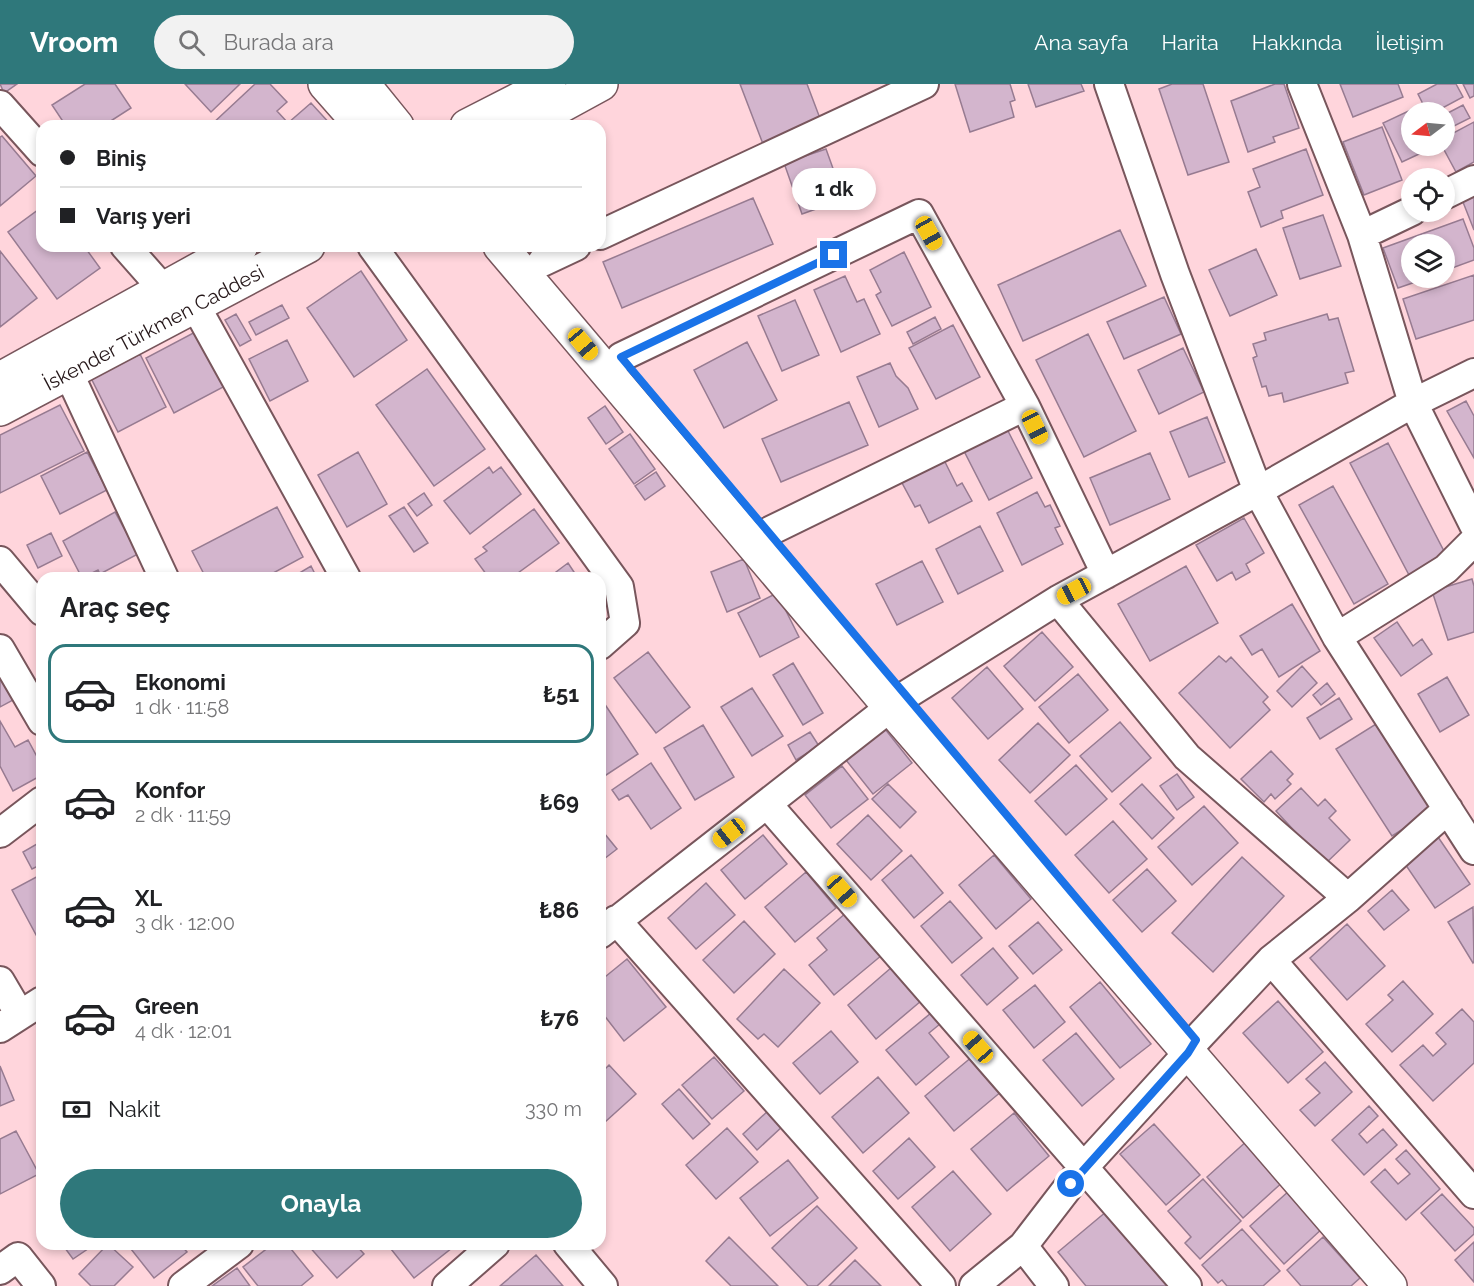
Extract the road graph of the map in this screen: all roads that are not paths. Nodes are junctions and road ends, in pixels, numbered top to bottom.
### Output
1 (325, 84) edge
2 (363, 84) edge
3 (549, 84) edge
4 (601, 84) edge
5 (924, 84) edge
6 (1109, 84) edge
7 (1302, 84) edge
8 (0, 105) edge
9 (358, 120) edge
10 (393, 120) edge
11 (479, 120) edge
12 (535, 120) edge
13 (36, 145) edge
14 (1474, 180) edge
15 (1455, 190) edge
16 (1401, 216) edge
17 (606, 232) edge
18 (1362, 235) junction
19 (130, 252) edge
20 (230, 252) edge
21 (297, 252) edge
22 (376, 252) edge
23 (505, 252) edge
24 (536, 254) edge
25 (163, 289) junction
26 (195, 305) junction
27 (621, 357) junction
28 (4, 371) edge
29 (68, 372) junction
30 (1474, 373) edge
31 (1413, 403) junction
32 (1025, 406) junction
33 (0, 409) edge
34 (1257, 491) junction
35 (1474, 525) edge
36 (768, 532) junction
37 (1474, 541) edge
38 (0, 561) edge
39 (161, 572) edge
40 (343, 572) edge
41 (1106, 573) junction
42 (1058, 600) junction
43 (36, 604) edge
44 (1337, 637) junction
45 (606, 640) edge
46 (0, 649) edge
47 (899, 702) junction
48 (36, 711) edge
49 (767, 804) junction
50 (36, 806) edge
51 (1448, 809) junction
52 (0, 833) edge
53 (1474, 850) edge
54 (1348, 898) junction
55 (608, 927) edge
56 (1271, 960) junction
57 (0, 981) edge
58 (21, 1015) edge
59 (1192, 1047) junction
60 (1083, 1168) junction
61 (1474, 1194) edge
62 (1023, 1246) junction
63 (231, 1250) edge
64 (488, 1250) edge
65 (573, 1250) edge
66 (0, 1270) edge
67 (41, 1286) edge
68 (183, 1286) edge
69 (447, 1286) edge
70 (603, 1286) edge
71 (941, 1286) edge
72 (974, 1286) edge
73 (1054, 1286) edge
74 (1186, 1286) edge
75 (1390, 1286) edge
76 (1413, 1286) edge

1 - 9 street
2 - 10 street
3 - 11 street
4 - 12 street
5 - 17 street
6 - 34 street
7 - 18 street
8 - 13 street
14 - 15 street
16 - 18 street
18 - 31 street
19 - 25 street
20 - 25 street, İskender Türkmen Caddesi
21 - 26 street, İskender Türkmen Caddesi
22 - 45 street
23 - 47 street
24 - 27 street
25 - 28 street, İskender Türkmen Caddesi
26 - 29 street, İskender Türkmen Caddesi
26 - 40 street
27 - 32 street
27 - 36 street
29 - 33 street, İskender Türkmen Caddesi
29 - 39 street
30 - 31 street
31 - 34 street
31 - 35 street
32 - 36 street
32 - 41 street
34 - 41 street
34 - 44 street
36 - 47 street
37 - 44 street
38 - 43 street
41 - 42 street
42 - 47 street
42 - 54 street
44 - 51 street
46 - 48 street
47 - 49 street
47 - 59 street
49 - 55 street
49 - 60 street
50 - 52 street
51 - 53 street
51 - 54 street
54 - 56 street
55 - 71 street
56 - 59 street
56 - 61 street
57 - 58 street
59 - 60 street
59 - 75 street
59 - 76 street
60 - 62 street
60 - 74 street
62 - 72 street
62 - 73 street
63 - 68 street
64 - 69 street
65 - 70 street
66 - 67 street

